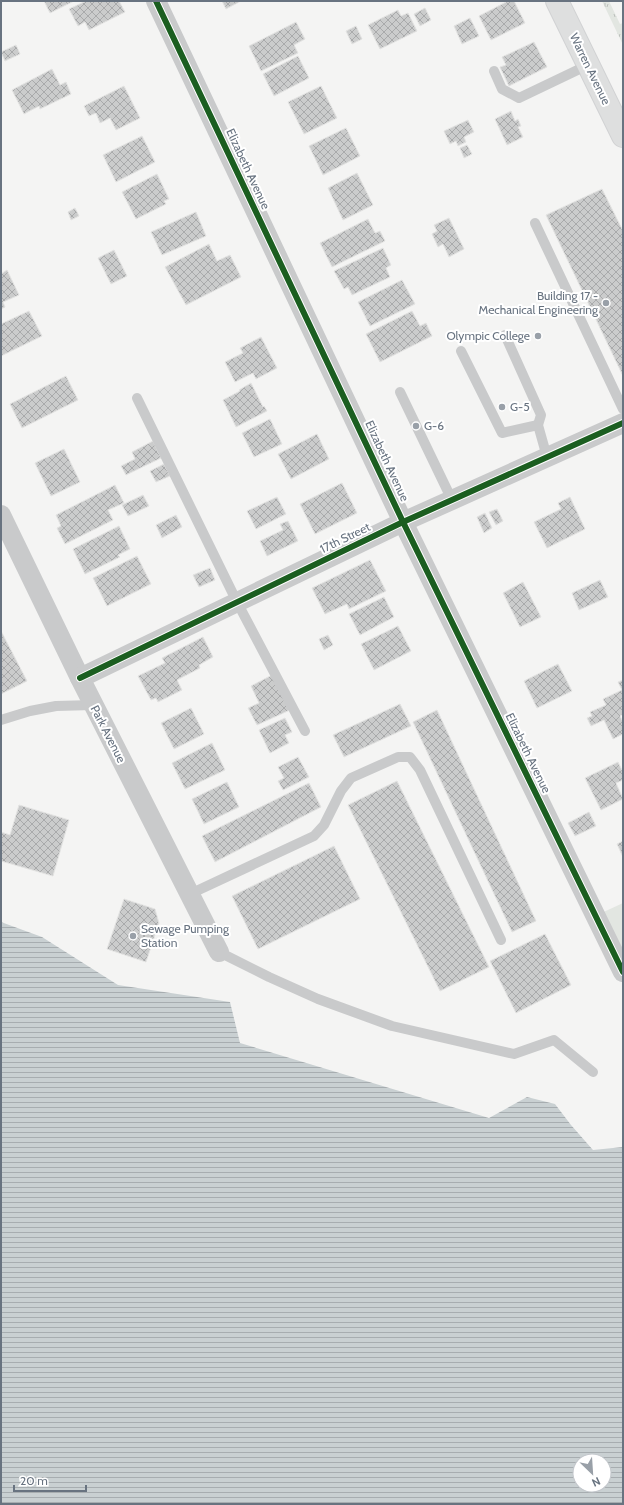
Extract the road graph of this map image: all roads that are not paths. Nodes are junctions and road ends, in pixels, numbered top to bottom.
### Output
1 (156, 1) edge
2 (557, 1) edge
3 (588, 65) junction
4 (494, 71) dead end
5 (622, 133) edge
6 (535, 223) dead end
7 (505, 335) dead end
8 (462, 351) dead end
9 (400, 392) dead end
10 (137, 398) dead end
11 (623, 409) edge
12 (623, 423) edge
13 (538, 425) junction
14 (547, 457) junction
15 (452, 500) junction
16 (1, 515) edge
17 (403, 522) junction
18 (237, 602) junction
19 (80, 678) junction
20 (93, 705) junction
21 (1, 720) edge
22 (305, 731) dead end
23 (190, 894) junction
24 (501, 940) dead end
25 (219, 952) joint
26 (623, 972) edge
27 (593, 1072) dead end

1 - 17 street, Elizabeth Avenue
2 - 3 main road, Warren Avenue
3 - 4 lane
3 - 5 main road, Warren Avenue
6 - 11 lane
7 - 13 lane
8 - 13 lane
9 - 15 lane
10 - 18 lane
12 - 14 street, 17th Street
13 - 14 lane
14 - 15 street, 17th Street
15 - 17 street, 17th Street
16 - 19 street, Park Avenue
17 - 18 street, 17th Street
17 - 26 street, Elizabeth Avenue
18 - 19 street, 17th Street
18 - 22 lane
19 - 20 street, Park Avenue
20 - 21 lane
20 - 23 street, Park Avenue
23 - 24 lane
23 - 25 street, Park Avenue
25 - 27 lane

